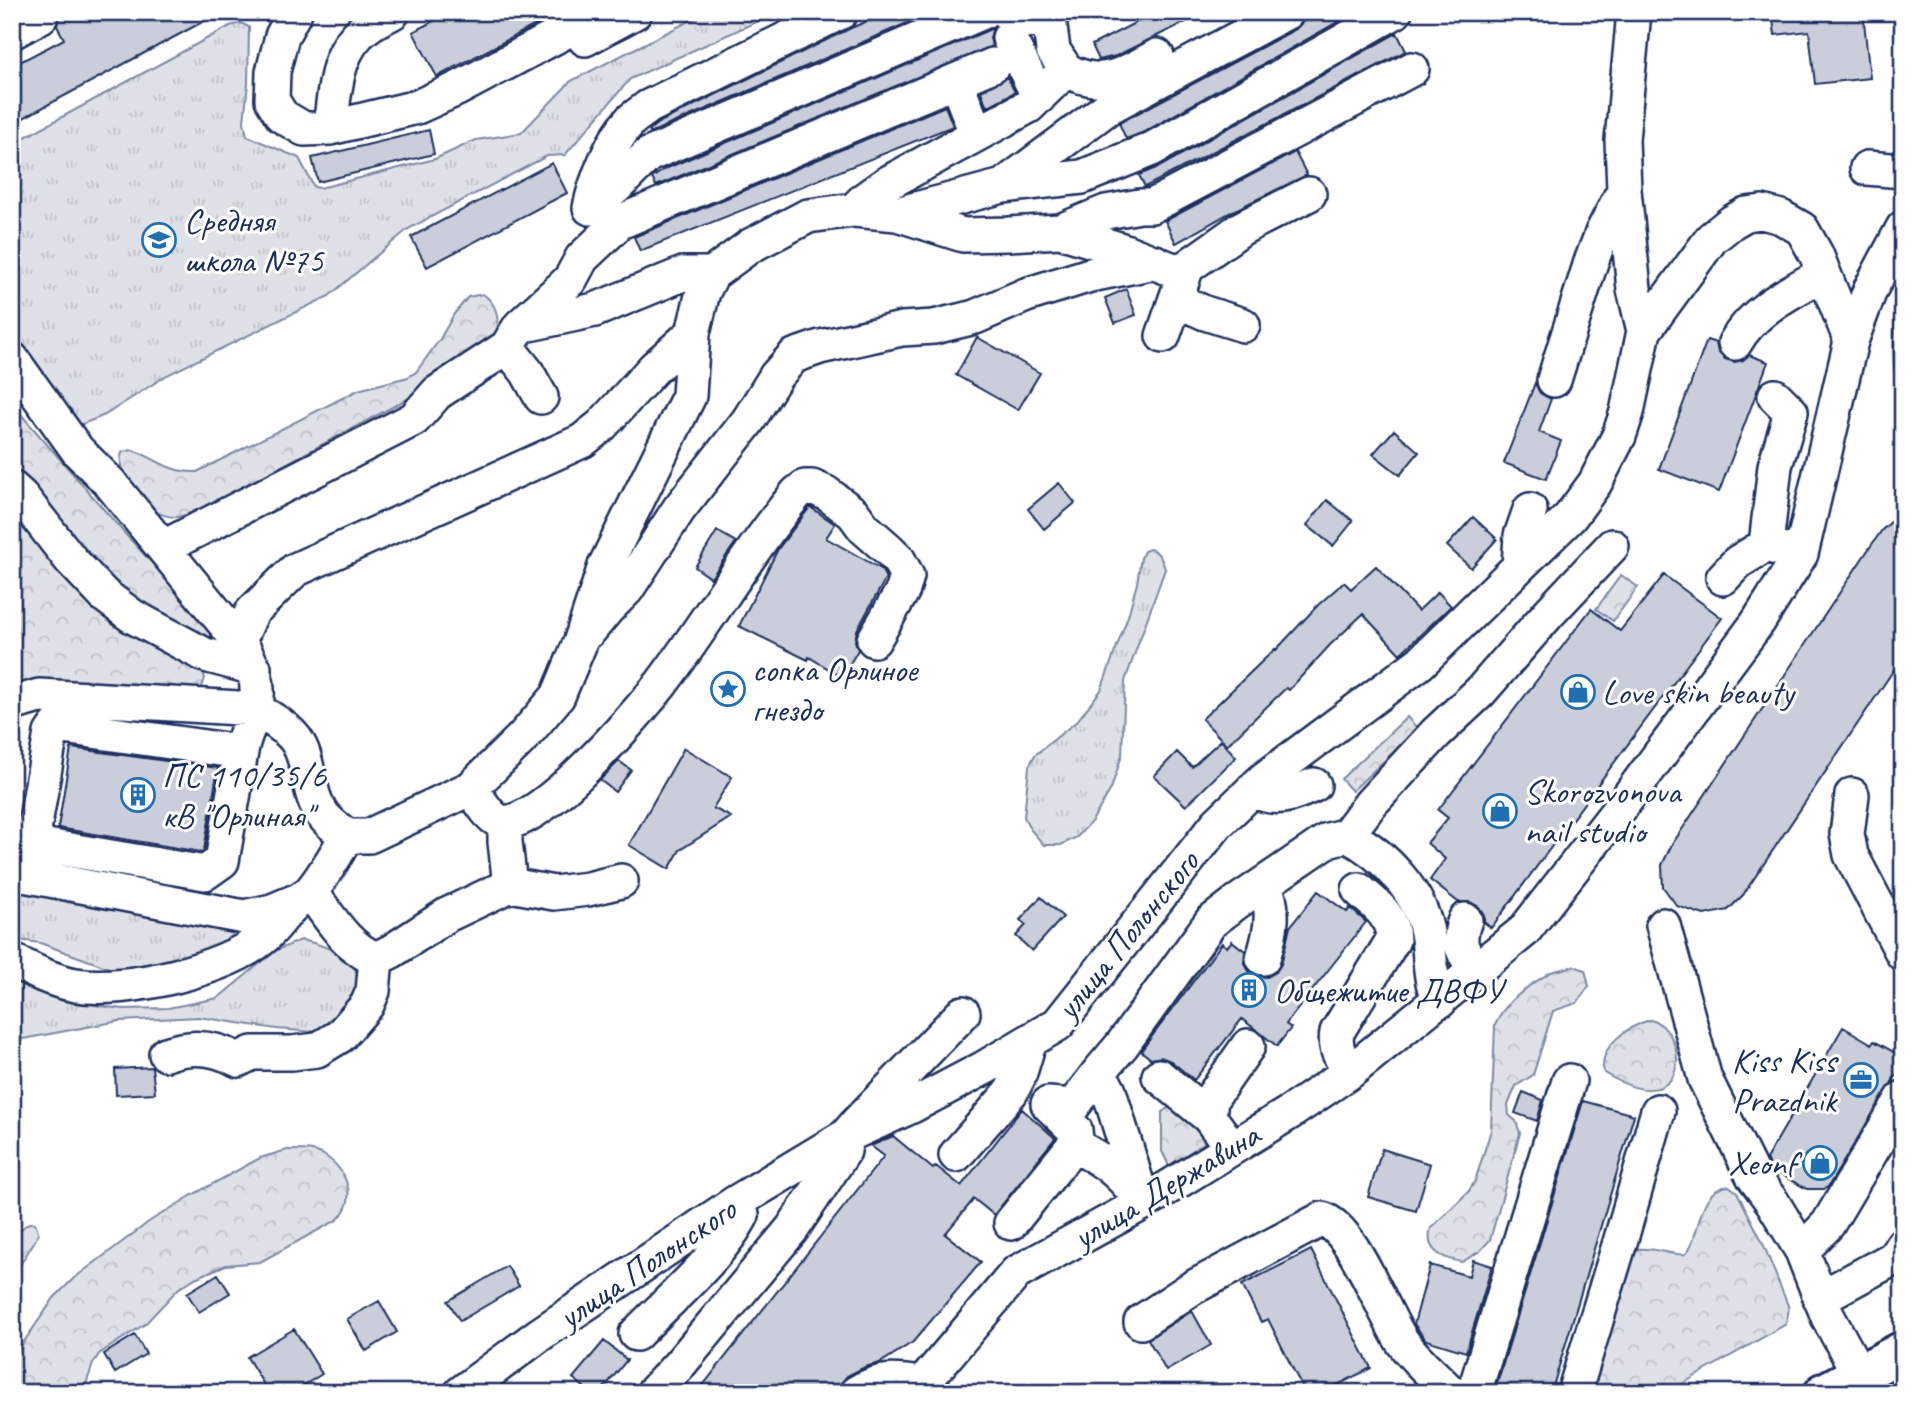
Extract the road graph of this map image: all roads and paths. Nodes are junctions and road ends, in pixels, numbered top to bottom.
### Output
1 (295, 12) edge
2 (393, 12) edge
3 (602, 12) edge
4 (635, 12) edge
5 (841, 12) edge
6 (983, 12) edge
7 (1242, 12) edge
8 (1287, 12) edge
9 (1395, 12) edge
10 (1634, 12) edge
11 (1049, 14) edge
12 (41, 16) dead end
13 (12, 32) edge
14 (1003, 38) edge
15 (1412, 69) dead end
16 (1066, 70) junction
17 (956, 81) junction
18 (497, 85) dead end
19 (1039, 97) junction
20 (330, 128) junction
21 (976, 133) junction
22 (1867, 168) dead end
23 (1903, 171) edge
24 (1003, 186) junction
25 (1624, 190) junction
26 (1309, 194) dead end
27 (591, 203) junction
28 (854, 211) junction
29 (897, 214) junction
30 (1903, 228) edge
31 (1060, 231) junction
32 (582, 258) junction
33 (1171, 265) junction
34 (712, 274) junction
35 (1823, 274) junction
36 (567, 298) dead end
37 (1177, 300) junction
38 (1243, 325) dead end
39 (1644, 331) junction
40 (693, 333) junction
41 (513, 336) junction
42 (1163, 336) dead end
43 (1851, 341) junction
44 (1735, 343) dead end
45 (12, 359) edge
46 (1554, 380) dead end
47 (1775, 396) dead end
48 (541, 397) dead end
49 (12, 488) edge
50 (1530, 510) dead end
51 (1766, 545) junction
52 (1612, 546) dead end
53 (164, 547) junction
54 (1801, 554) junction
55 (1520, 566) junction
56 (1723, 578) dead end
57 (873, 640) dead end
58 (580, 643) junction
59 (247, 654) junction
60 (12, 704) edge
61 (255, 709) junction
62 (241, 751) junction
63 (1314, 785) dead end
64 (471, 788) junction
65 (1253, 789) junction
66 (1852, 795) dead end
67 (505, 823) junction
68 (1347, 835) junction
69 (347, 836) junction
70 (12, 868) edge
71 (621, 881) dead end
72 (510, 885) junction
73 (1264, 885) junction
74 (1359, 890) dead end
75 (303, 897) junction
76 (1465, 920) dead end
77 (1663, 925) dead end
78 (1903, 954) edge
79 (1262, 958) dead end
80 (376, 959) junction
81 (12, 960) edge
82 (1478, 971) junction
83 (1440, 1001) junction
84 (948, 1015) dead end
85 (1029, 1044) junction
86 (1248, 1046) dead end
87 (166, 1054) dead end
88 (1086, 1071) junction
89 (1351, 1071) junction
90 (1158, 1076) dead end
91 (1569, 1081) dead end
92 (1903, 1098) edge
93 (1658, 1111) dead end
94 (1209, 1117) junction
95 (846, 1136) junction
96 (1074, 1145) junction
97 (1234, 1147) junction
98 (956, 1155) dead end
99 (736, 1203) junction
100 (1143, 1203) junction
101 (1011, 1223) dead end
102 (1903, 1244) edge
103 (1802, 1251) junction
104 (1820, 1298) junction
105 (1141, 1322) dead end
106 (636, 1334) dead end
107 (1903, 1351) edge
108 (1860, 1374) junction
109 (496, 1381) edge
110 (918, 1389) edge
111 (461, 1393) edge
112 (653, 1393) edge
113 (856, 1393) edge
114 (1451, 1393) edge
115 (1474, 1393) edge
116 (1574, 1393) edge
117 (1824, 1393) edge

1 - 20 street
2 - 20 street
3 - 20 street
4 - 18 street
5 - 27 street
6 - 27 street
7 - 16 street
8 - 24 street
9 - 24 street
10 - 25 street
11 - 14 street
11 - 16 street
12 - 13 street
14 - 17 street
14 - 19 street
15 - 31 street
16 - 19 street
17 - 21 street
17 - 32 street
19 - 21 street
21 - 28 street
22 - 23 street
24 - 29 street
25 - 39 street
25 - 46 street
26 - 33 street
27 - 32 street
28 - 29 street
28 - 34 street
29 - 31 street
30 - 43 street, улица Державина
31 - 33 street
32 - 41 street
33 - 37 street
33 - 58 street
34 - 40 street
34 - 41 street
35 - 39 street
35 - 43 street
35 - 44 street
36 - 41 street
37 - 38 street
37 - 42 street
39 - 55 street, улица Полонского
40 - 58 street
40 - 59 street
41 - 48 street
41 - 53 street
43 - 54 street, улица Державина
45 - 53 street
47 - 51 street
49 - 59 street
50 - 55 street
51 - 54 street
51 - 56 street
52 - 68 street
53 - 59 street
54 - 82 street, улица Державина
55 - 65 street, улица Полонского
57 - 67 street
58 - 64 street
59 - 61 street
60 - 61 street
61 - 62 street
61 - 69 street
62 - 62 street
63 - 65 street
64 - 67 street
64 - 69 street
65 - 85 street, улица Полонского
66 - 78 street
67 - 72 street
68 - 73 street
68 - 83 street
69 - 75 street
70 - 75 street
71 - 72 street
72 - 80 street
73 - 79 street
73 - 88 street
74 - 89 street
75 - 80 street
75 - 81 street
76 - 82 street
77 - 103 street
80 - 87 street
82 - 83 street, улица Державина
83 - 89 street, улица Державина
84 - 95 street
85 - 95 street, улица Полонского
85 - 98 street
86 - 94 street
88 - 96 street
88 - 100 street
89 - 97 street, улица Державина
90 - 94 street
91 - 115 street
92 - 103 street
93 - 116 street
94 - 97 street
95 - 99 street, улица Полонского
95 - 112 street
96 - 100 street
96 - 101 street
97 - 100 street, улица Державина
99 - 106 street
99 - 109 street, улица Полонского
100 - 110 street, улица Державина
102 - 104 street
103 - 104 street
104 - 108 street
105 - 114 street
107 - 108 main road
108 - 117 main road
109 - 111 street, улица Полонского
110 - 113 street

